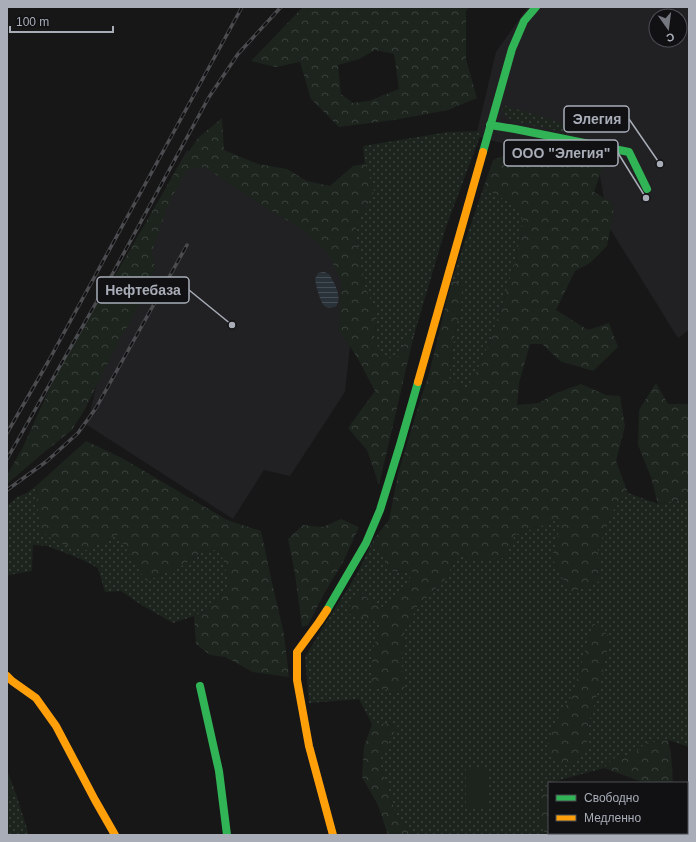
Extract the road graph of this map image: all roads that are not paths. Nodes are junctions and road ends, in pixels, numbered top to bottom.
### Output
1 (536, 7) edge
2 (490, 126) junction
3 (647, 189) dead end
4 (7, 676) edge
5 (200, 686) dead end
6 (116, 835) edge
7 (227, 835) edge
8 (333, 835) edge

1 - 2 street
2 - 3 street
2 - 8 street
4 - 6 street
5 - 7 street

